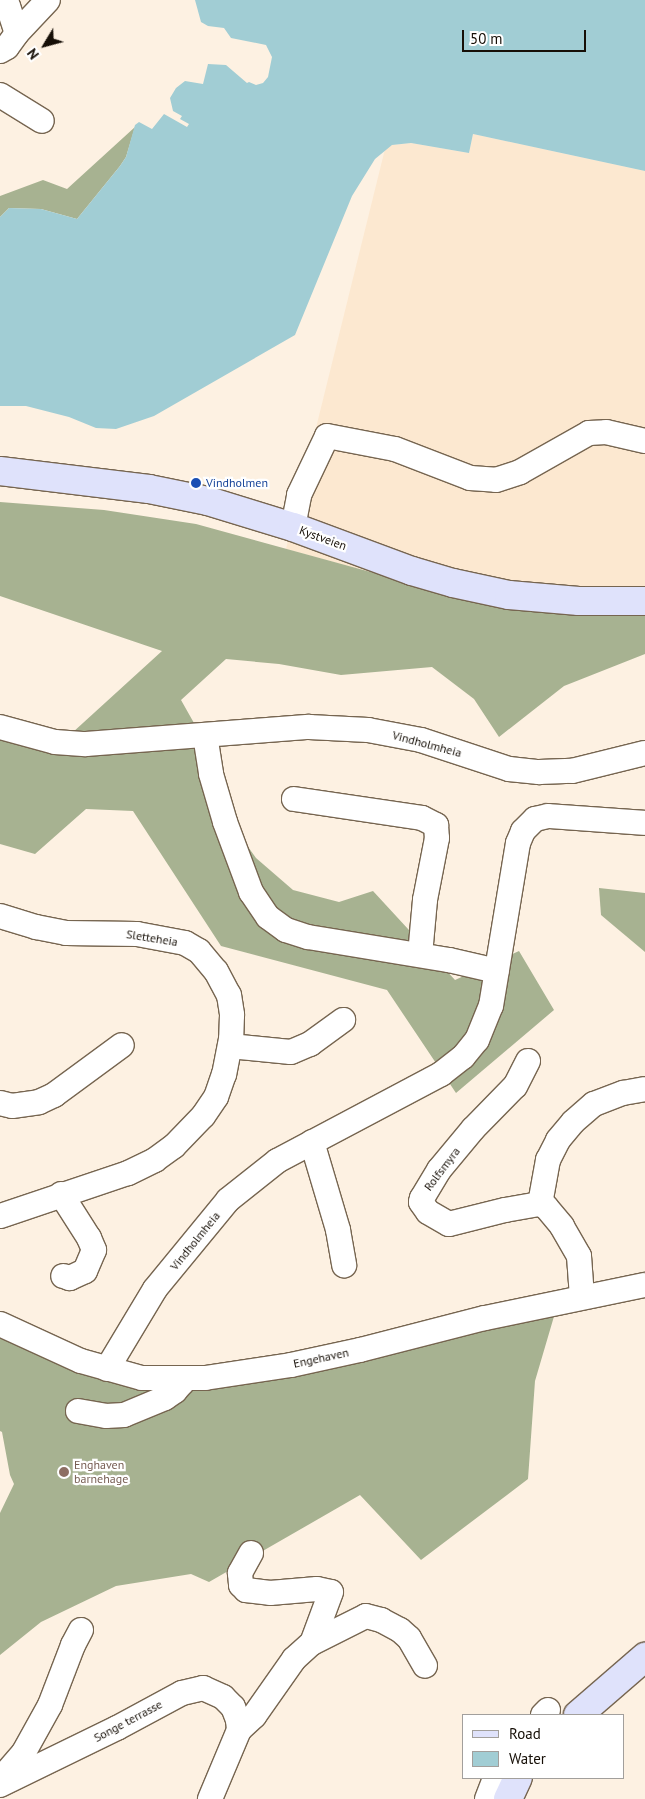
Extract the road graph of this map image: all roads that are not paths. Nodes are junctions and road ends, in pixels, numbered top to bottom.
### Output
1 (48, 0) edge
2 (0, 1) edge
3 (17, 33) junction
4 (0, 51) edge
5 (0, 95) edge
6 (42, 121) dead end
7 (645, 440) edge
8 (0, 471) edge
9 (293, 527) junction
10 (645, 601) edge
11 (0, 727) edge
12 (205, 735) junction
13 (645, 753) edge
14 (294, 799) dead end
15 (645, 823) edge
16 (0, 916) edge
17 (420, 955) junction
18 (497, 971) junction
19 (342, 1020) dead end
20 (122, 1045) dead end
21 (230, 1046) junction
22 (528, 1061) dead end
23 (645, 1089) edge
24 (0, 1103) edge
25 (312, 1142) junction
26 (61, 1194) junction
27 (540, 1204) junction
28 (0, 1216) edge
29 (344, 1265) dead end
30 (63, 1276) dead end
31 (645, 1285) edge
32 (582, 1297) junction
33 (1, 1319) edge
34 (107, 1369) junction
35 (182, 1379) junction
36 (78, 1411) dead end
37 (251, 1553) dead end
38 (81, 1630) dead end
39 (312, 1643) junction
40 (645, 1657) edge
41 (425, 1666) dead end
42 (579, 1714) edge
43 (239, 1730) junction
44 (495, 1779) edge
45 (518, 1779) edge
46 (0, 1785) edge
47 (210, 1799) edge
48 (487, 1799) edge
49 (508, 1799) edge

1 - 3 street
2 - 3 street
3 - 4 street
5 - 6 street
7 - 9 street
8 - 9 main road, Kystveien
9 - 10 main road, Kystveien
11 - 12 street, Vindholmheia
12 - 13 street, Vindholmheia
12 - 17 street
14 - 17 street
15 - 18 street, Vindholmheia
16 - 21 street, Sletteheia
17 - 18 street
18 - 25 street, Vindholmheia
19 - 21 street
20 - 24 street
21 - 26 street, Sletteheia
22 - 27 street, Rolfsmyra
23 - 27 street
25 - 29 street
25 - 34 street, Vindholmheia
26 - 28 street, Sletteheia
26 - 30 street
27 - 32 street
31 - 32 street, Engehaven
32 - 35 street, Engehaven
33 - 34 street, Engehaven
34 - 35 street, Engehaven
35 - 36 street
37 - 39 street
38 - 46 street, Songe terrasse
39 - 41 street
39 - 43 street
40 - 42 main road
43 - 46 street, Songe terrasse
43 - 47 street
44 - 48 street
45 - 49 main road

